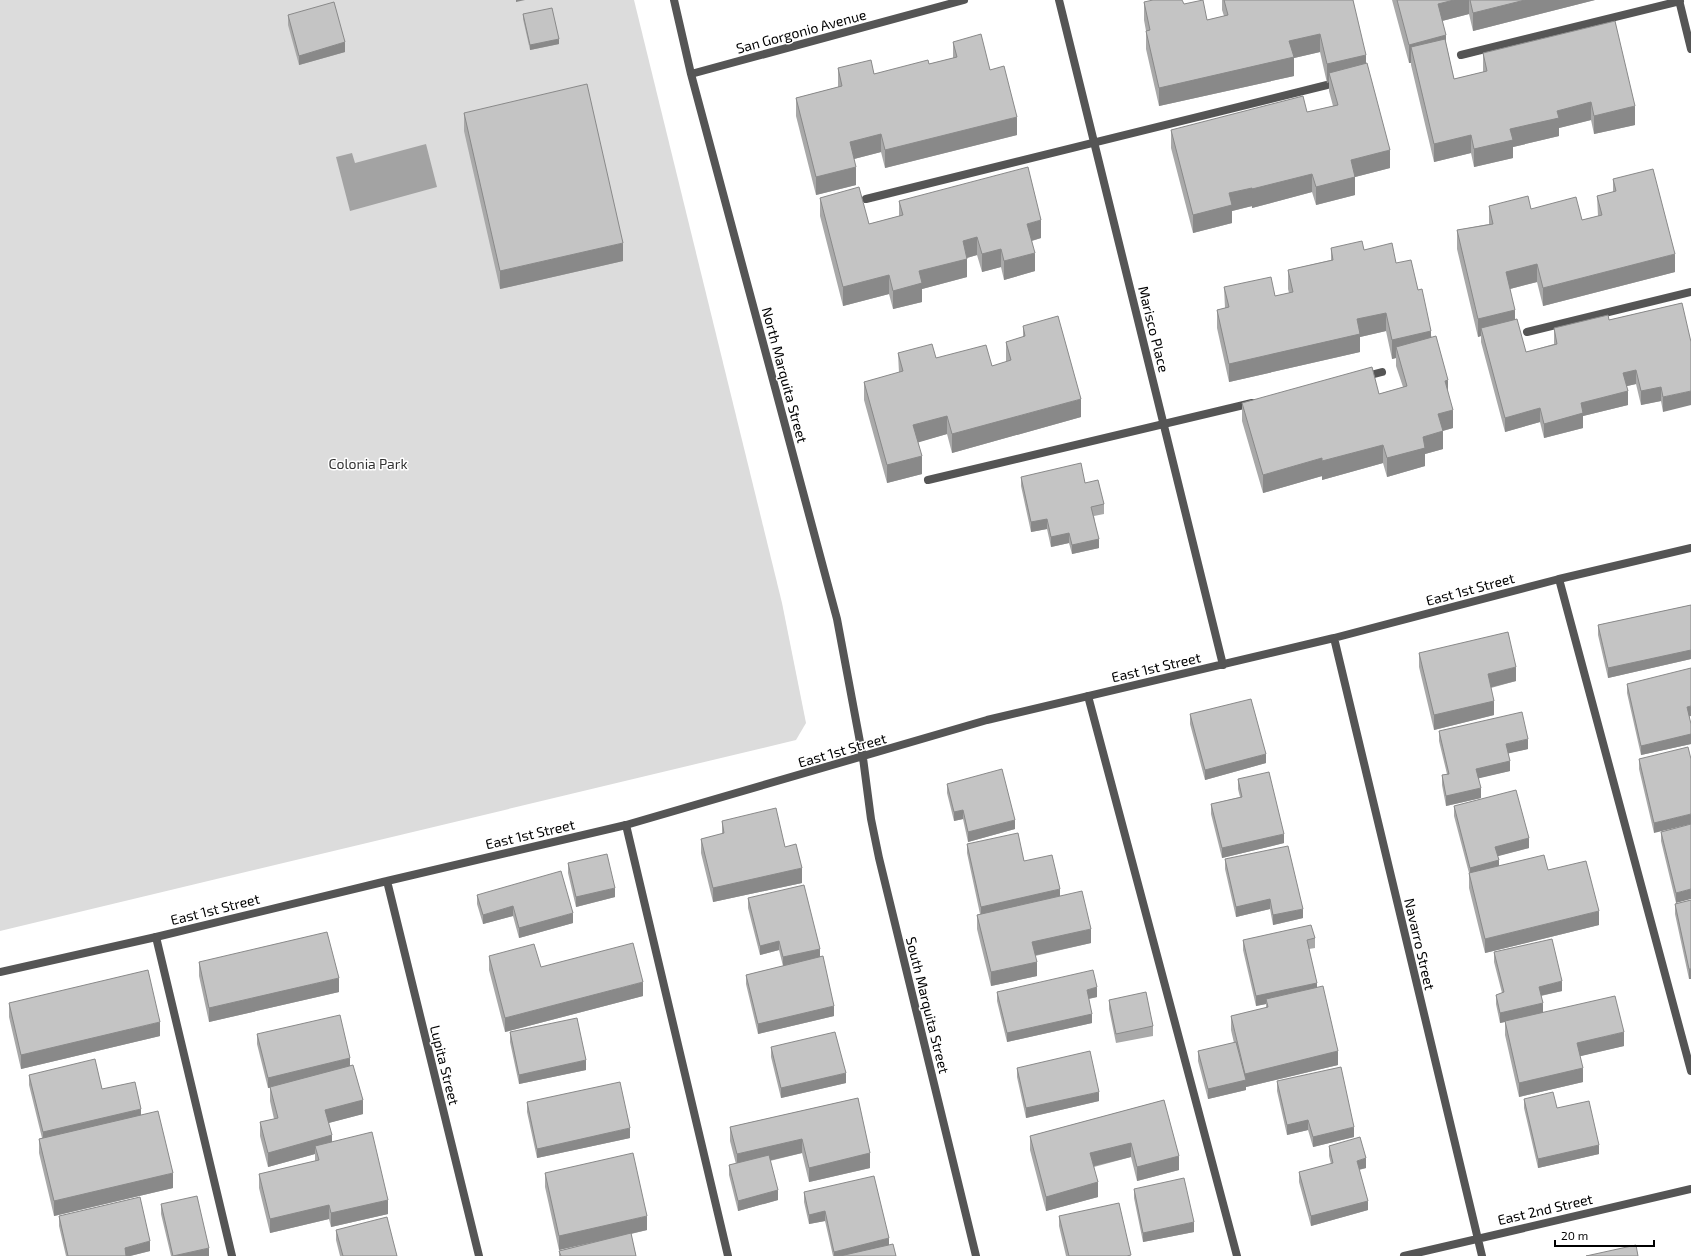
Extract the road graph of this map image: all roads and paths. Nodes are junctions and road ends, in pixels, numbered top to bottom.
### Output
1 (674, 0) edge
2 (964, 0) edge
3 (1059, 0) edge
4 (1680, 1) edge
5 (1691, 49) edge
6 (1461, 55) dead end
7 (691, 74) junction
8 (1327, 85) edge
9 (1094, 144) junction
10 (866, 199) dead end
11 (1691, 292) edge
12 (1527, 332) dead end
13 (1382, 372) dead end
14 (1352, 379) edge
15 (1261, 401) edge
16 (1163, 424) junction
17 (928, 480) dead end
18 (1691, 548) edge
19 (1558, 578) junction
20 (1334, 638) junction
21 (1223, 665) junction
22 (1088, 696) junction
23 (863, 758) junction
24 (626, 825) junction
25 (387, 881) junction
26 (156, 937) junction
27 (0, 972) edge
28 (1691, 1071) edge
29 (1691, 1189) edge
30 (1477, 1238) junction
31 (232, 1256) edge
32 (479, 1256) edge
33 (728, 1256) edge
34 (976, 1256) edge
35 (1237, 1256) edge
36 (1404, 1256) edge
37 (1482, 1256) edge

1 - 7 street, North Marquita Street
2 - 7 street, San Gorgonio Avenue
3 - 9 street, Marisco Place
4 - 5 street
4 - 6 street
7 - 23 street, North Marquita Street
8 - 9 street
9 - 10 street
9 - 16 street, Marisco Place
11 - 12 street
13 - 14 street
15 - 16 street
16 - 17 street
16 - 21 street, Marisco Place
18 - 19 street, East 1st Street
19 - 20 street, East 1st Street
19 - 28 street
20 - 21 street, East 1st Street
20 - 30 street, Navarro Street
21 - 22 street, East 1st Street
22 - 23 street, East 1st Street
22 - 35 street
23 - 24 street, East 1st Street
23 - 34 street, South Marquita Street
24 - 25 street, East 1st Street
24 - 33 street
25 - 26 street, East 1st Street
25 - 32 street, Lupita Street
26 - 27 street, East 1st Street
26 - 31 street
29 - 30 street, East 2nd Street
30 - 36 street, East 2nd Street
30 - 37 street, Navarro Street

